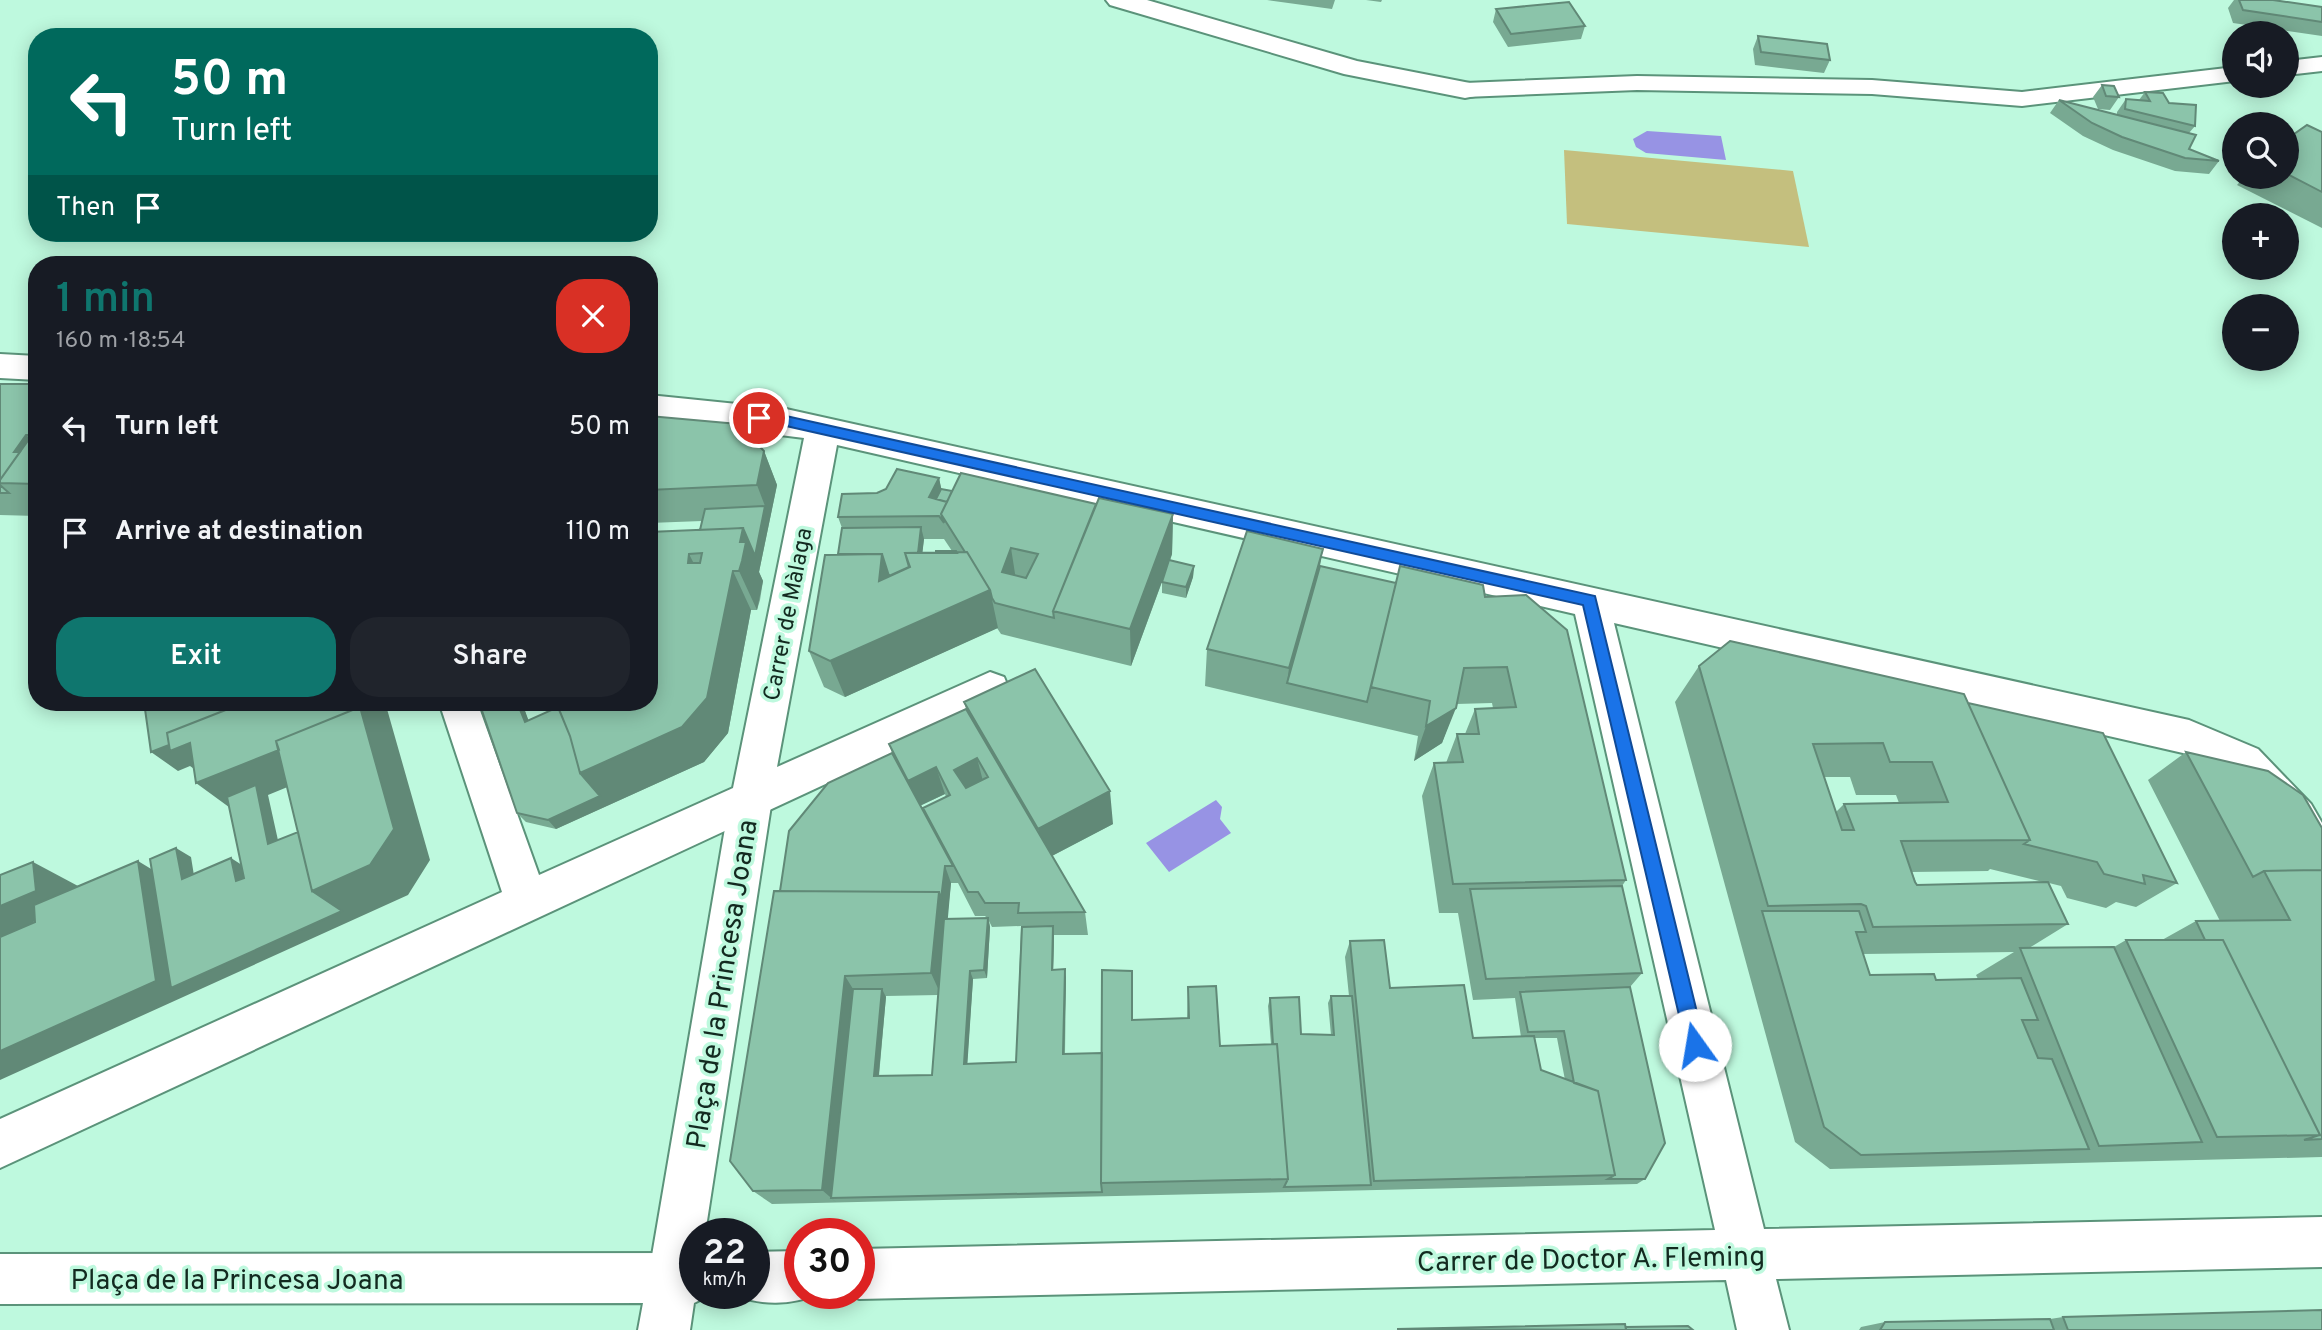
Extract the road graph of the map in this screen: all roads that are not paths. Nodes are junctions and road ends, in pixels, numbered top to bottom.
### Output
1 (1119, 0) edge
2 (2322, 64) edge
3 (2299, 67) edge
4 (2222, 76) edge
5 (1465, 90) joint
6 (0, 366) edge
7 (28, 368) edge
8 (658, 408) edge
9 (823, 429) junction
10 (1590, 600) junction
11 (990, 690) edge
12 (461, 711) edge
13 (751, 799) junction
14 (2322, 862) edge
15 (527, 902) junction
16 (0, 1144) edge
17 (692, 1218) edge
18 (2322, 1242) edge
19 (1745, 1254) junction
20 (875, 1274) edge
21 (679, 1278) edge
22 (0, 1279) edge
23 (679, 1291) edge
24 (664, 1330) edge
25 (1763, 1330) edge

1 - 5 street
2 - 3 lane
4 - 5 lane
6 - 7 street
8 - 9 street
9 - 10 street
9 - 13 street, Carrer de Màlaga
10 - 14 street
10 - 19 street
11 - 13 street
12 - 15 street
13 - 15 street, Plaça de la Princesa Joana
13 - 17 street, Plaça de la Princesa Joana
15 - 16 street, Plaça de la Princesa Joana
18 - 19 street, Carrer de Doctor A. Fleming
19 - 20 street, Carrer de Doctor A. Fleming
19 - 25 street
21 - 22 street, Plaça de la Princesa Joana
23 - 24 street

